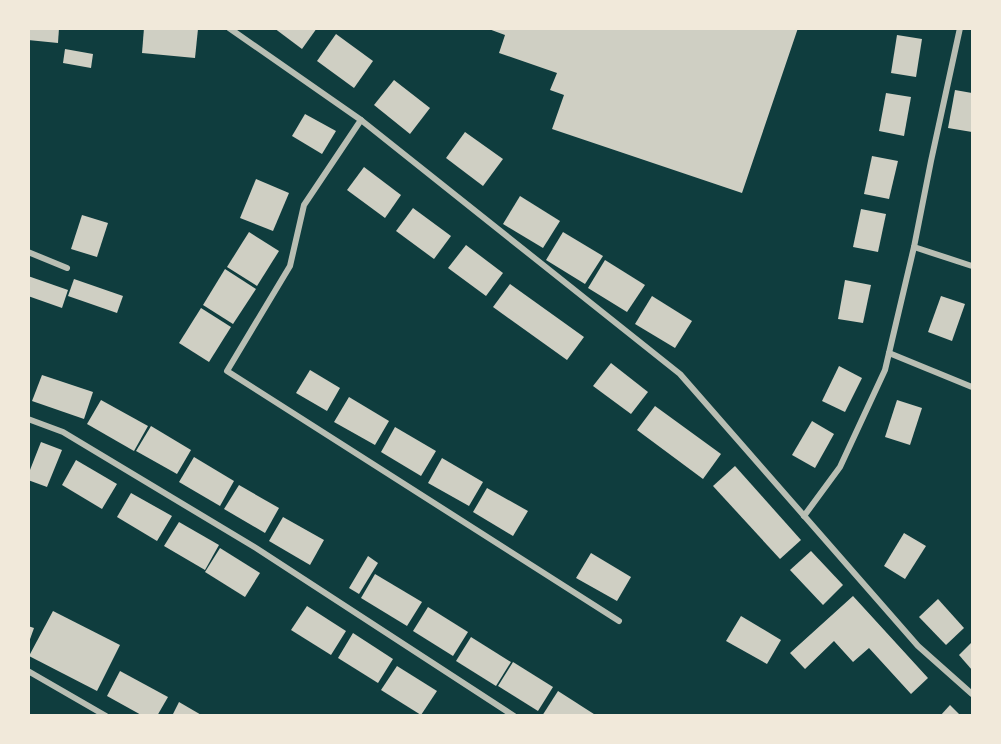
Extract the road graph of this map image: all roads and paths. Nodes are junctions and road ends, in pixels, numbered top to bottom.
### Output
1 (230, 28) edge
2 (960, 28) edge
3 (362, 120) junction
4 (914, 247) junction
5 (28, 252) edge
6 (972, 266) edge
7 (68, 268) dead end
8 (889, 353) junction
9 (972, 387) edge
10 (28, 419) edge
11 (804, 516) junction
12 (619, 621) dead end
13 (28, 671) edge
14 (972, 694) edge
15 (106, 716) edge
16 (514, 716) edge

1 - 3 street
2 - 4 street
3 - 11 street
3 - 12 street
4 - 6 street
4 - 8 street
5 - 7 street
8 - 9 street
8 - 11 street
10 - 16 street
11 - 14 street
13 - 15 street

